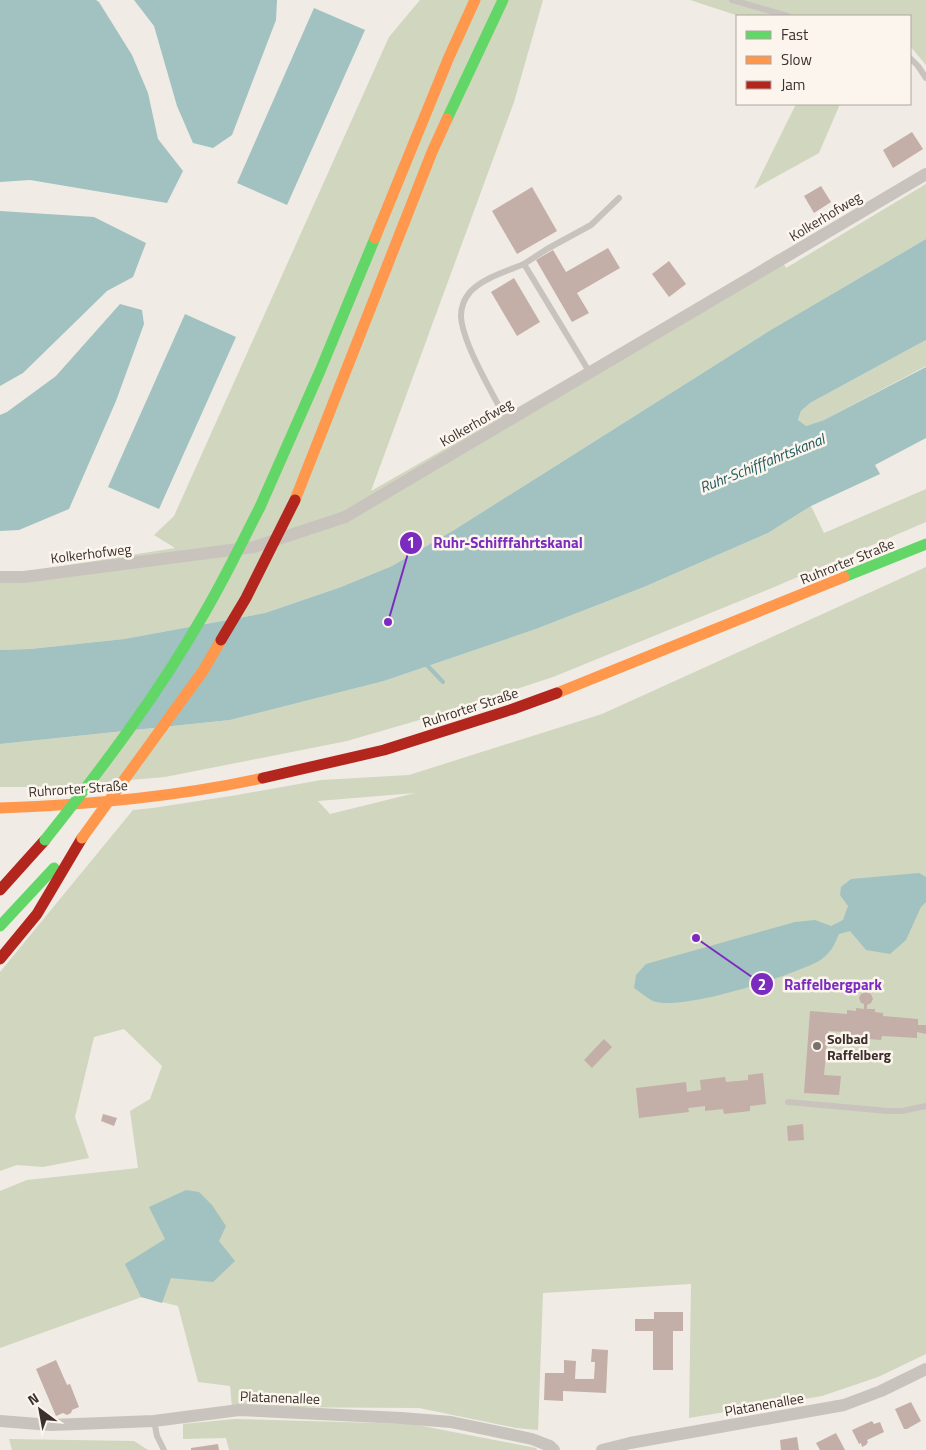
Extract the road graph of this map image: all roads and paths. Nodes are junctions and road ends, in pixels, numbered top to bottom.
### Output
1 (475, 0) edge
2 (504, 0) edge
3 (732, 0) edge
4 (784, 15) edge
5 (911, 59) edge
6 (926, 78) edge
7 (926, 174) edge
8 (619, 198) dead end
9 (524, 264) junction
10 (590, 373) junction
11 (506, 422) junction
12 (926, 544) edge
13 (0, 577) edge
14 (0, 808) edge
15 (82, 838) junction
16 (0, 890) edge
17 (0, 926) edge
18 (0, 959) edge
19 (788, 1102) dead end
20 (926, 1106) edge
21 (926, 1369) edge
22 (0, 1421) edge
23 (154, 1421) junction
24 (164, 1450) edge
25 (554, 1450) edge
26 (602, 1450) edge

1 - 16 main road, bridge
2 - 15 main road, bridge
3 - 4 lane
5 - 6 lane
7 - 10 street, Kolkerhofweg
8 - 9 lane
9 - 10 lane
9 - 11 lane
10 - 11 street, Kolkerhofweg
11 - 13 street, Kolkerhofweg
12 - 14 main road, Ruhrorter Straße
15 - 17 main road
15 - 18 main road
19 - 20 lane
21 - 26 street, Platanenallee
22 - 23 street, Platanenallee
23 - 24 lane
23 - 25 street, Platanenallee

